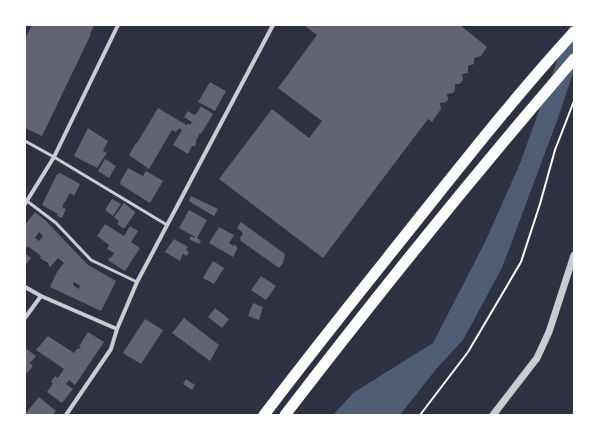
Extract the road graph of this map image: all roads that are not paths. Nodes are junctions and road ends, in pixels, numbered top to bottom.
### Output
1 (118, 25) edge
2 (273, 25) edge
3 (574, 32) edge
4 (574, 59) edge
5 (25, 141) edge
6 (54, 157) junction
7 (26, 203) edge
8 (167, 225) junction
9 (574, 254) edge
10 (137, 282) junction
11 (25, 287) edge
12 (41, 296) junction
13 (25, 318) edge
14 (117, 330) junction
15 (66, 415) edge
16 (264, 415) edge
17 (285, 415) edge
18 (493, 415) edge

1 - 6 street
2 - 8 street
3 - 16 highway
4 - 17 highway
5 - 6 lane
6 - 7 street
6 - 8 lane
7 - 10 lane
8 - 10 street
9 - 18 street
10 - 14 street
11 - 12 street
12 - 13 street
12 - 14 street
14 - 15 street

